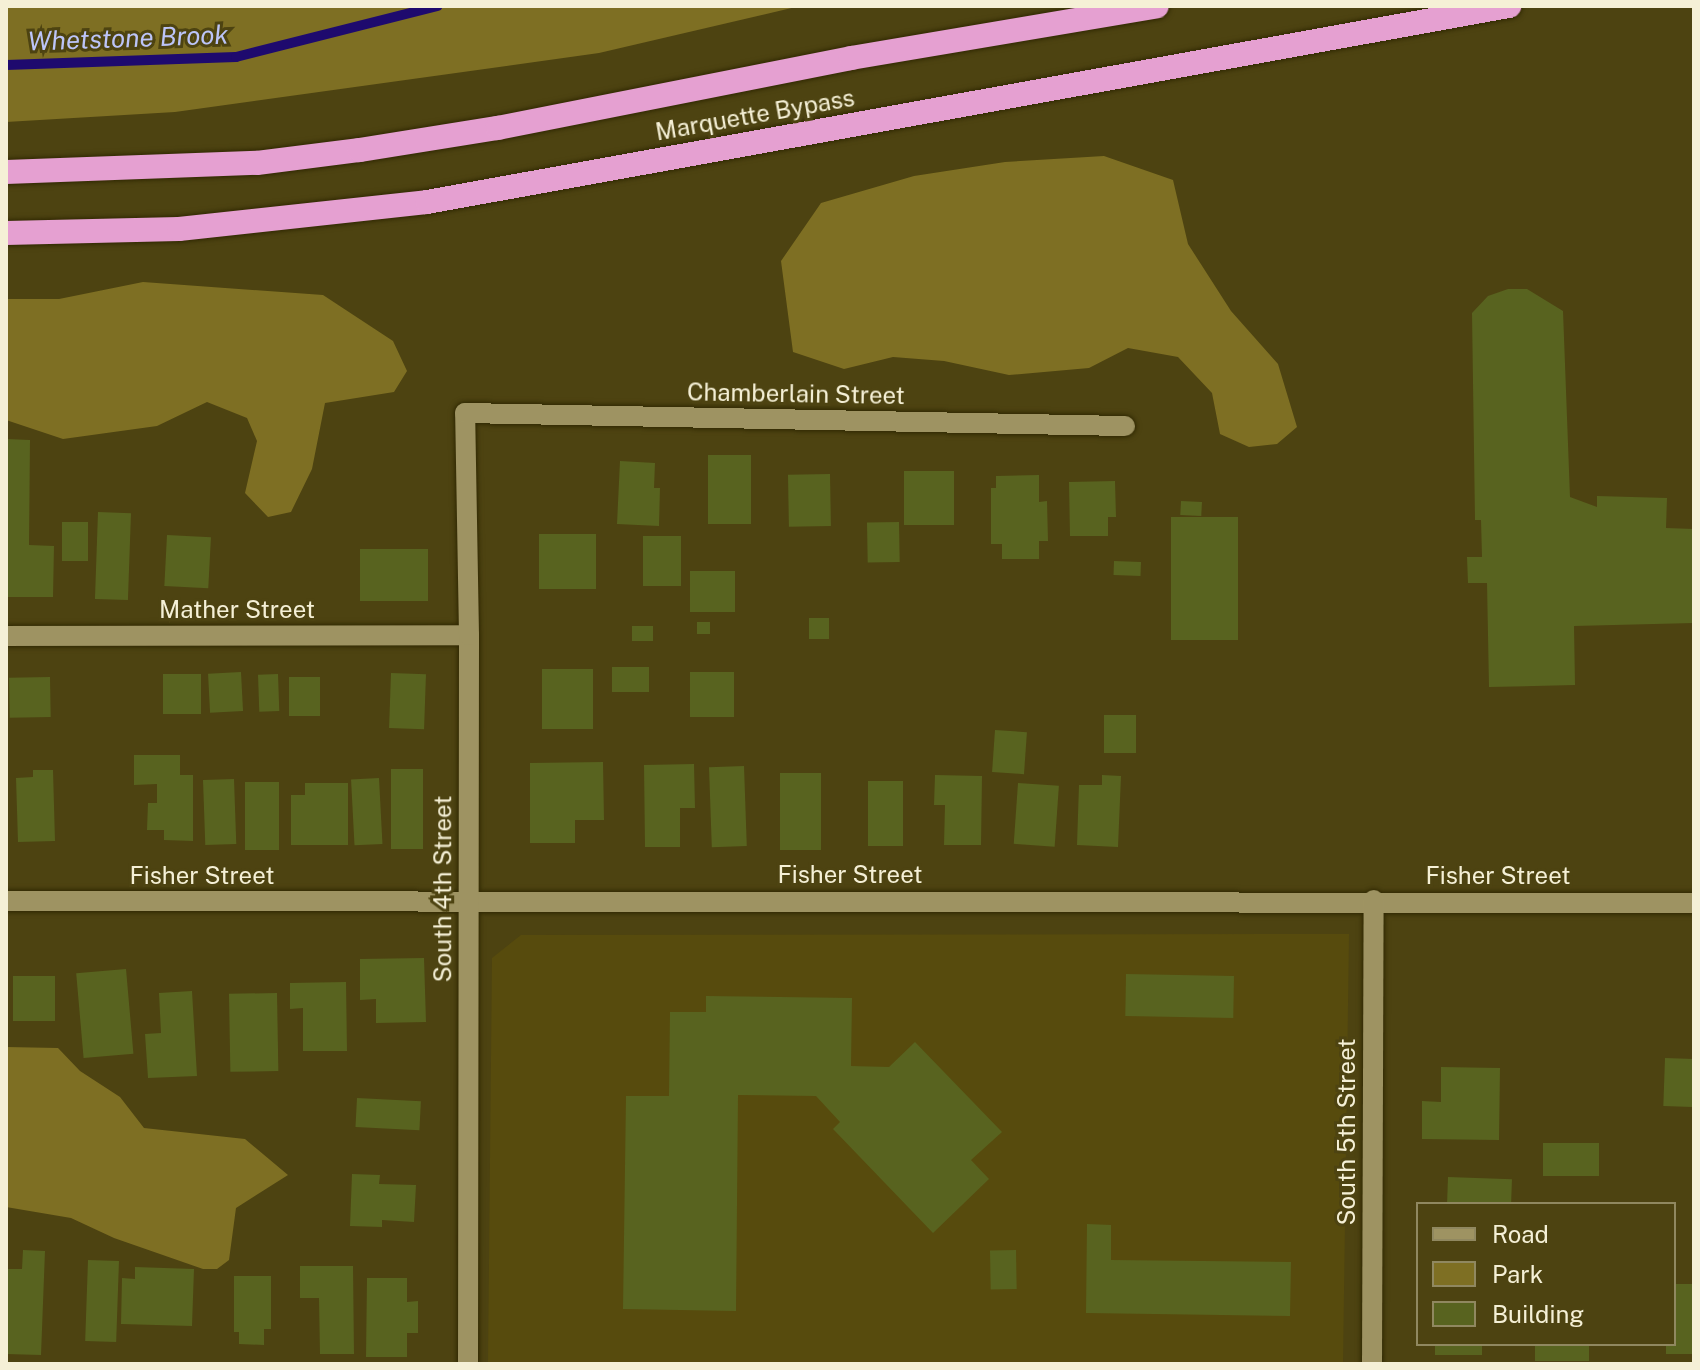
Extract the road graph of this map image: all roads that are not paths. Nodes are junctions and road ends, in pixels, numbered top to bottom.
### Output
1 (1157, 6) edge
2 (1509, 6) edge
3 (6, 172) edge
4 (6, 233) edge
5 (465, 413) joint
6 (1125, 426) dead end
7 (469, 635) junction
8 (6, 636) edge
9 (1374, 900) junction
10 (6, 901) edge
11 (469, 902) junction
12 (1694, 903) edge
13 (468, 1364) edge
14 (1372, 1364) edge

1 - 3 highway, Marquette Bypass
2 - 4 highway, Marquette Bypass
5 - 6 street, Chamberlain Street
5 - 7 street, South 4th Street
7 - 8 street, Mather Street
7 - 11 street, South 4th Street
9 - 11 street, Fisher Street
9 - 12 street, Fisher Street
9 - 14 street, South 5th Street
10 - 11 street, Fisher Street
11 - 13 street, South 4th Street

